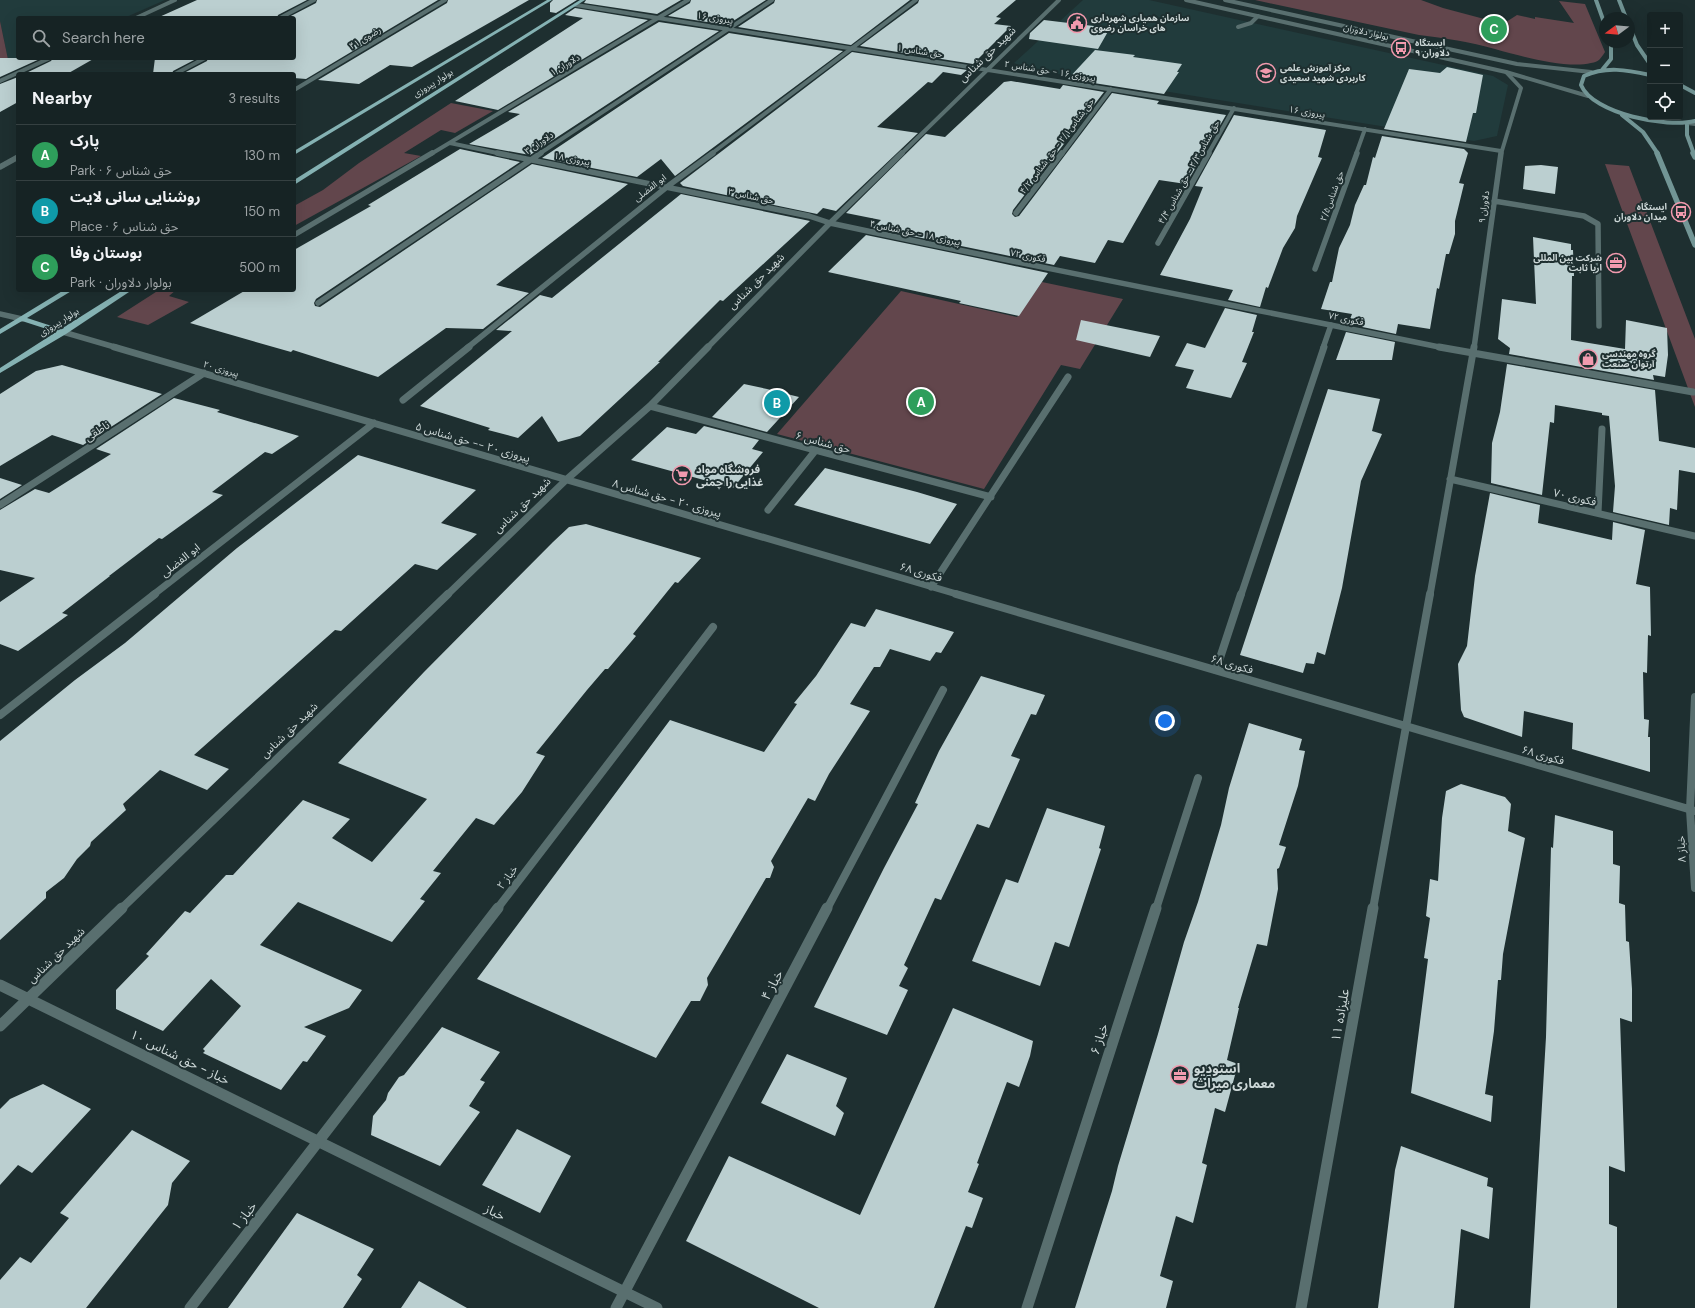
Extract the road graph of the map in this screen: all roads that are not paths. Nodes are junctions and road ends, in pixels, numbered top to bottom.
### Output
1 (175, 0) edge
2 (314, 0) edge
3 (445, 0) edge
4 (550, 0) edge
5 (583, 0) edge
6 (688, 0) edge
7 (772, 0) edge
8 (916, 0) edge
9 (1059, 0) edge
10 (1186, 0) edge
11 (1225, 0) edge
12 (1596, 0) edge
13 (1619, 0) edge
14 (576, 5) junction
15 (1600, 12) edge
16 (1624, 12) edge
17 (140, 16) edge
18 (284, 16) edge
19 (1258, 16) junction
20 (659, 18) junction
21 (1238, 27) dead end
22 (728, 28) junction
23 (1635, 40) edge
24 (851, 48) junction
25 (1611, 48) edge
26 (46, 60) edge
27 (201, 60) edge
28 (1647, 60) edge
29 (987, 69) junction
30 (1602, 70) junction
31 (21, 72) edge
32 (179, 72) edge
33 (1506, 72) junction
34 (1591, 72) junction
35 (16, 74) edge
36 (1647, 75) edge
37 (8, 78) junction
38 (16, 79) edge
39 (0, 82) edge
40 (1683, 87) edge
41 (296, 89) edge
42 (1111, 89) junction
43 (1695, 93) edge
44 (1588, 96) junction
45 (1234, 108) junction
46 (1617, 111) junction
47 (1695, 122) edge
48 (1687, 123) junction
49 (1365, 129) junction
50 (450, 143) junction
51 (1501, 151) junction
52 (296, 153) edge
53 (1695, 157) edge
54 (16, 158) edge
55 (531, 159) junction
56 (0, 167) edge
57 (296, 182) edge
58 (668, 186) junction
59 (1494, 201) junction
60 (1016, 213) dead end
61 (830, 223) junction
62 (296, 234) edge
63 (1158, 243) dead end
64 (1695, 246) edge
65 (995, 259) joint
66 (1314, 269) dead end
67 (66, 292) edge
68 (125, 292) edge
69 (318, 303) dead end
70 (0, 314) edge
71 (22, 319) junction
72 (1331, 325) junction
73 (1599, 326) dead end
74 (0, 332) edge
75 (63, 332) junction
76 (1473, 354) junction
77 (0, 371) edge
78 (204, 373) junction
79 (1068, 377) dead end
80 (1693, 392) dead end
81 (403, 400) dead end
82 (650, 406) junction
83 (374, 423) junction
84 (1602, 430) dead end
85 (815, 451) junction
86 (1450, 478) junction
87 (566, 480) junction
88 (991, 497) junction
89 (0, 505) edge
90 (768, 510) dead end
91 (1598, 513) junction
92 (1695, 536) edge
93 (763, 537) joint
94 (931, 587) junction
95 (713, 627) dead end
96 (1216, 670) junction
97 (944, 690) dead end
98 (1695, 697) edge
99 (0, 715) edge
100 (1406, 726) junction
101 (1198, 778) dead end
102 (1693, 810) edge
103 (1695, 888) edge
104 (0, 985) edge
105 (28, 999) junction
106 (0, 1026) edge
107 (320, 1141) junction
108 (625, 1292) junction
109 (190, 1308) edge
110 (616, 1308) edge
111 (657, 1308) edge
112 (1027, 1308) edge
113 (1301, 1308) edge

1 - 17 street
2 - 18 street
3 - 41 street, رضوی ۴۱
4 - 52 main road, بولوار پیروزی
5 - 14 main road, بولوار پیروزی
6 - 20 street, دلاوران ۱
7 - 22 street, دلاوران ۳
8 - 24 street, ابو الفضلی
9 - 29 street, شهید حق شناس
10 - 19 street, بولوار دلاوران
11 - 34 street, بولوار دلاوران
12 - 15 main road
13 - 16 main road
14 - 20 street, پیروزی ۱۶
14 - 57 main road, بولوار پیروزی
19 - 21 street
19 - 33 street, بولوار دلاوران
20 - 22 street, پیروزی ۱۶
20 - 50 street, دلاوران ۱
22 - 24 street, پیروزی ۱۶
22 - 55 street, دلاوران ۳
23 - 28 main road
24 - 29 street, حق شناس ۱
24 - 58 street, ابو الفضلی
25 - 30 main road
26 - 31 street
27 - 32 street
29 - 42 street, پیروزی ۱۶ - حق شناس ۲
29 - 61 street, شهید حق شناس
30 - 34 main road
30 - 36 main road
33 - 44 street, بولوار دلاوران
33 - 51 street, دلاوران ۹
34 - 44 main road
35 - 37 street
37 - 38 street
37 - 39 street
40 - 43 main road
42 - 45 street, پیروزی ۱۶
42 - 60 street, حق شناس۲/۱ - حق شناس ۴/۲
44 - 46 main road
45 - 49 street, پیروزی ۱۶
45 - 63 street, حق شناس۲/۳ - حق شناس ۴/۴
46 - 48 main road
46 - 64 main road
47 - 48 street
48 - 53 main road
49 - 51 street, پیروزی ۱۶
49 - 66 street, حق شناس۲/۵
50 - 55 street, پیروزی ۱۸
50 - 62 street, دلاوران ۱
51 - 59 street, دلاوران ۹
54 - 56 street
55 - 58 street, پیروزی ۱۸
55 - 69 street, دلاوران ۳
58 - 61 street, حق شناس ۳
58 - 81 street, ابو الفضلی
59 - 73 street
59 - 76 street, دلاوران ۹
61 - 65 street, پیروزی ۱۸ - حق شناس ۴
61 - 82 street, شهید حق شناس
65 - 72 street, فکوری ۷۲
67 - 71 main road, بولوار پیروزی
68 - 75 main road, بولوار پیروزی
70 - 71 street
71 - 74 main road, بولوار پیروزی
71 - 75 main road
72 - 76 street, فکوری ۷۲
72 - 96 street
75 - 77 main road, بولوار پیروزی
75 - 78 street, پیروزی ۲۰
76 - 80 street, فکوری ۷۲
76 - 86 street, دلاوران ۹
78 - 83 street, پیروزی ۲۰
78 - 89 street, ناطقی
79 - 88 street
82 - 85 street, حق شناس ۶
82 - 87 street, شهید حق شناس
83 - 87 street, پیروزی ۲۰ -- حق شناس ۵
83 - 99 street, ابو الفضلی
84 - 91 street
85 - 88 street, حق شناس ۶
85 - 90 street
86 - 91 street, فکوری ۷۰
86 - 100 street, علیزاده ۱۱
87 - 93 street, پیروزی ۲۰ - حق شناس ۸
87 - 105 street, شهید حق شناس
88 - 94 street
91 - 92 street, فکوری ۷۰
93 - 94 street, فکوری ۶۸
94 - 96 street, فکوری ۶۸
95 - 107 street, خباز ۲
96 - 100 street, فکوری ۶۸
97 - 108 street, خباز ۴
98 - 102 street, خباز ۸
100 - 102 street, فکوری ۶۸
100 - 113 street, علیزاده ۱۱
101 - 112 street, خباز ۶
102 - 103 street, خباز ۸
104 - 105 street, خباز - حق شناس ۱۰
105 - 106 street, شهید حق شناس
105 - 107 street, خباز - حق شناس ۱۰
107 - 108 street, خباز
107 - 109 street, خباز ۱
108 - 110 street, خباز ۴
108 - 111 street, خباز

